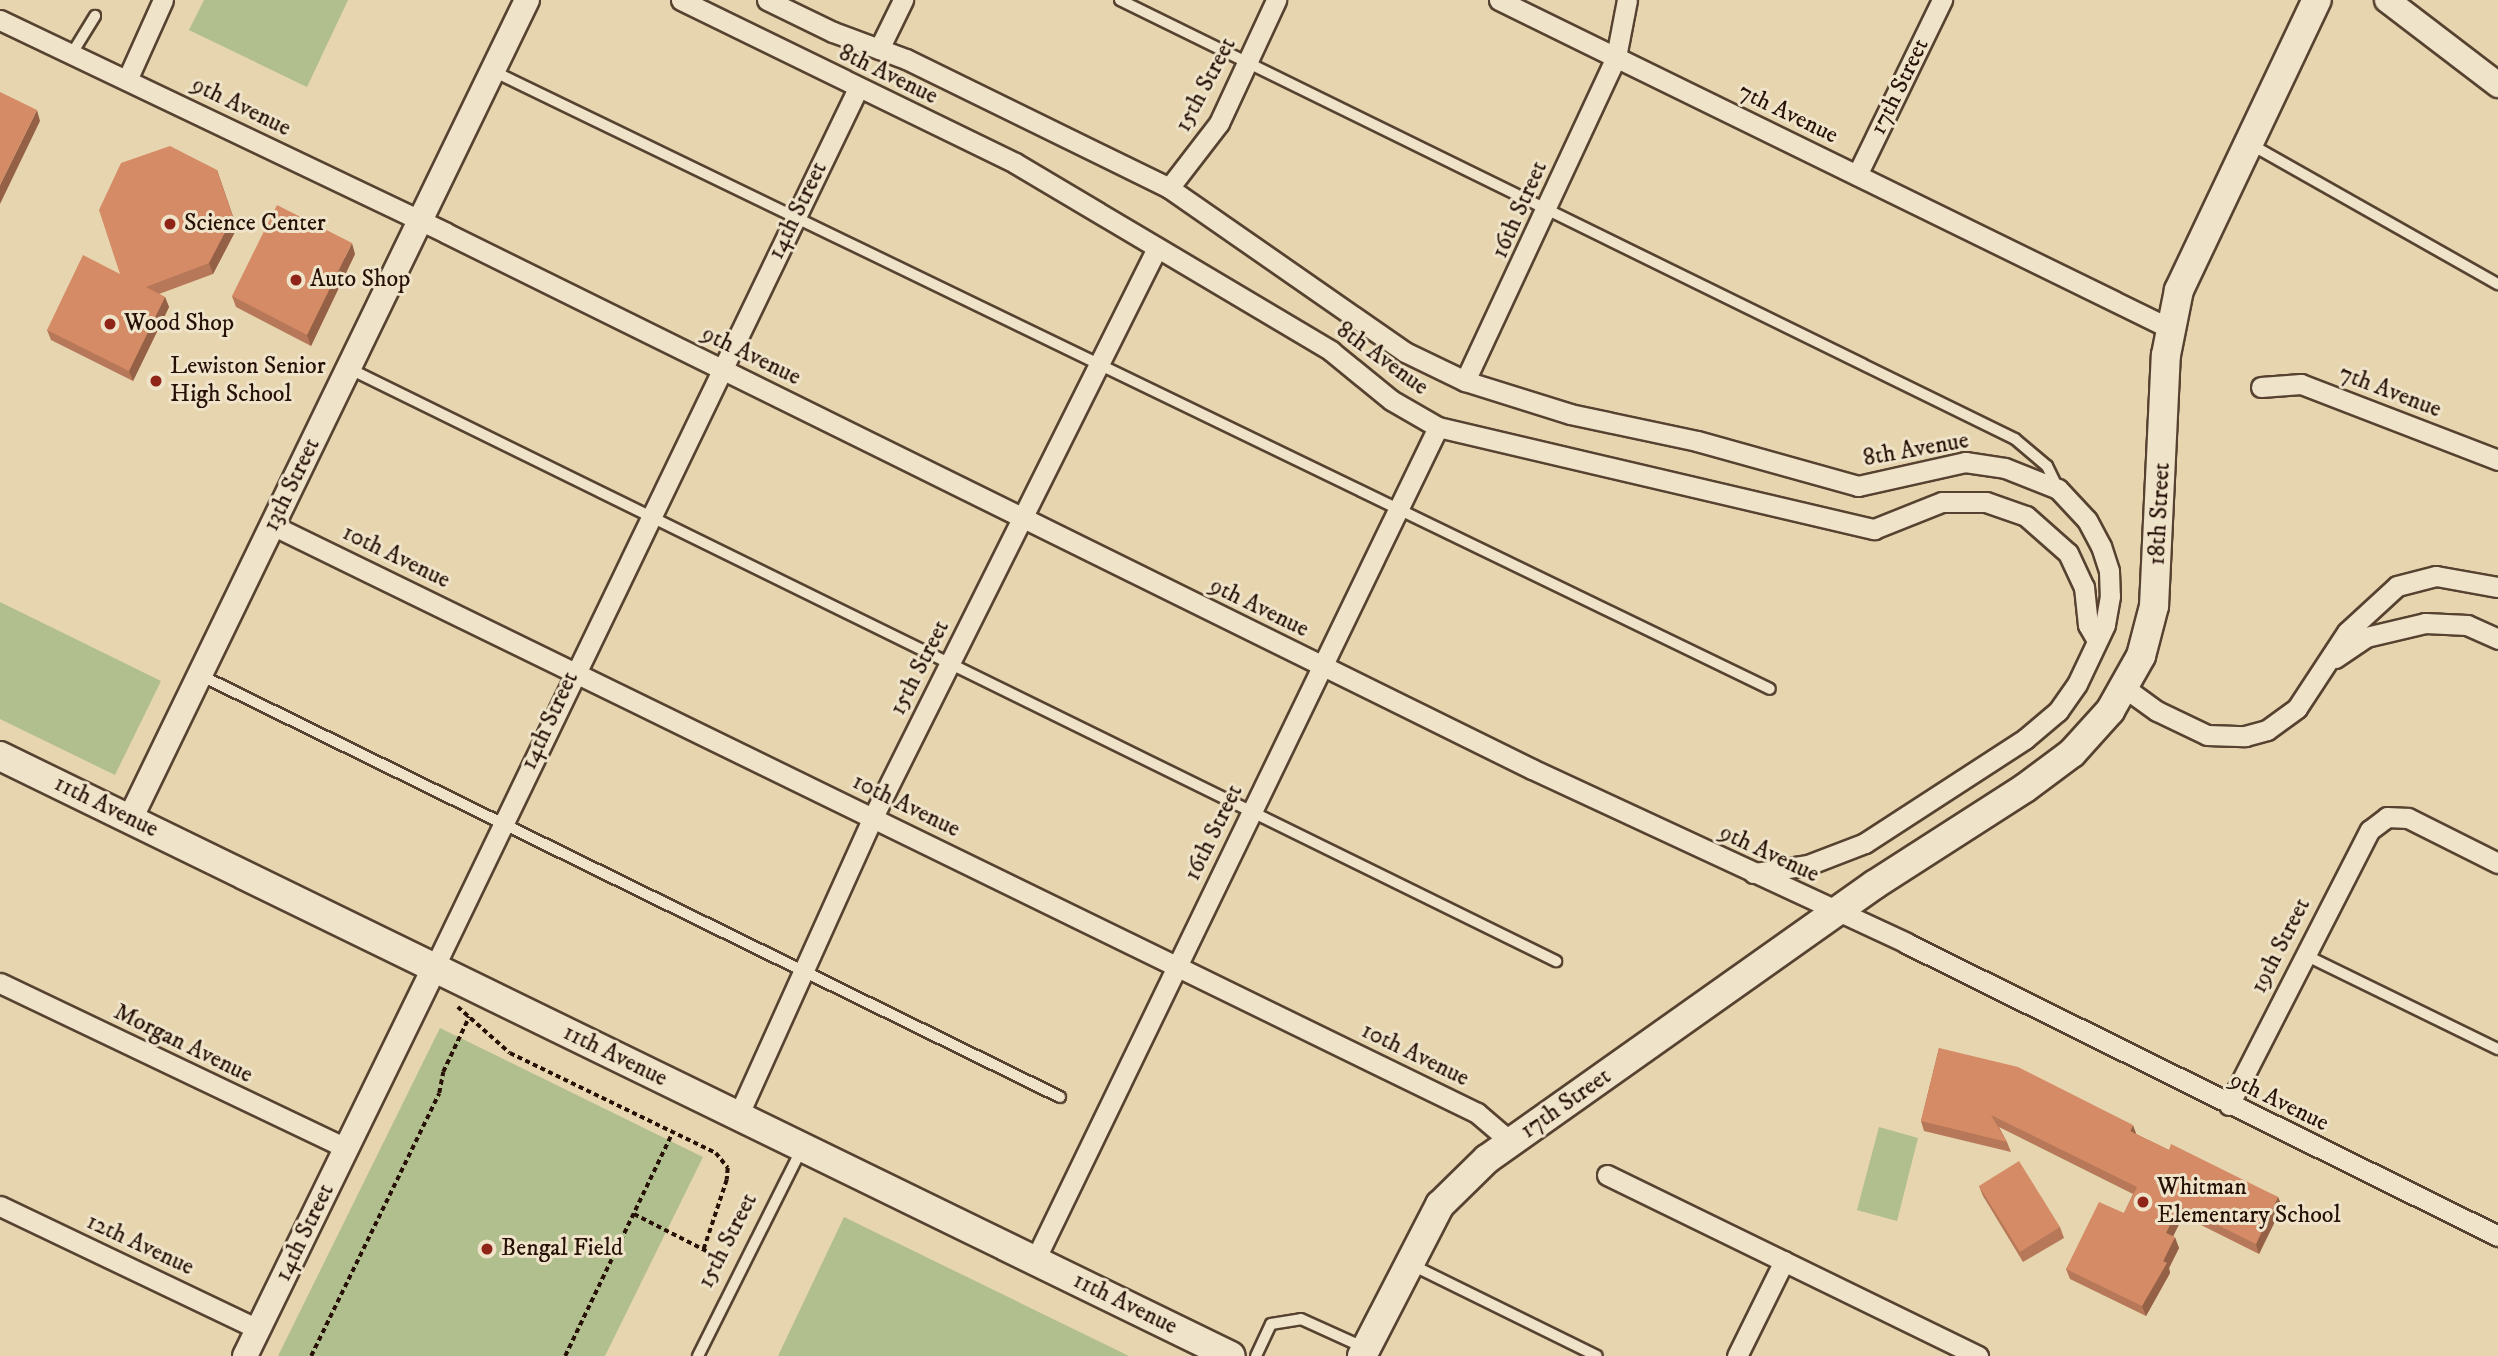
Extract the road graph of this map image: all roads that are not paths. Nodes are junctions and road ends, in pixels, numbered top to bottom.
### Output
1 (163, 0) edge
2 (527, 0) edge
3 (681, 0) edge
4 (767, 0) edge
5 (902, 0) edge
6 (1120, 0) edge
7 (1276, 0) edge
8 (1499, 0) edge
9 (1627, 0) edge
10 (1942, 0) edge
11 (2317, 0) edge
12 (2387, 0) edge
13 (95, 16) dead end
14 (0, 20) edge
15 (879, 49) junction
16 (70, 55) junction
17 (1616, 57) junction
18 (1247, 62) junction
19 (493, 71) junction
20 (127, 80) junction
21 (2498, 85) edge
22 (858, 88) junction
23 (2248, 143) junction
24 (1857, 175) junction
25 (1169, 188) junction
26 (1546, 210) junction
27 (795, 218) junction
28 (420, 220) junction
29 (1157, 248) junction
30 (2498, 284) edge
31 (2169, 328) junction
32 (1098, 366) junction
33 (348, 368) junction
34 (722, 369) junction
35 (1465, 382) junction
36 (2261, 387) dead end
37 (1438, 427) junction
38 (2498, 460) edge
39 (2058, 489) junction
40 (1398, 510) junction
41 (1022, 518) junction
42 (649, 519) junction
43 (272, 525) junction
44 (2498, 587) edge
45 (2096, 639) junction
46 (2498, 639) edge
47 (2331, 660) junction
48 (949, 664) junction
49 (1322, 667) junction
50 (574, 671) junction
51 (200, 675) junction
52 (2125, 688) junction
53 (1770, 689) dead end
54 (0, 756) edge
55 (1252, 812) junction
56 (873, 817) junction
57 (130, 819) junction
58 (503, 822) junction
59 (2498, 863) edge
60 (1753, 873) junction
61 (1838, 913) junction
62 (2305, 954) junction
63 (1556, 961) dead end
64 (1177, 965) junction
65 (435, 968) junction
66 (804, 969) junction
67 (0, 983) edge
68 (2498, 1049) edge
69 (1060, 1097) dead end
70 (2229, 1105) junction
71 (738, 1116) junction
72 (1511, 1142) junction
73 (803, 1147) junction
74 (345, 1148) junction
75 (1607, 1175) dead end
76 (0, 1206) edge
77 (2498, 1236) edge
78 (1035, 1260) junction
79 (1784, 1261) junction
80 (1407, 1262) junction
81 (258, 1329) junction
82 (1364, 1352) edge
83 (245, 1356) edge
84 (698, 1356) edge
85 (1231, 1356) edge
86 (1256, 1356) edge
87 (1597, 1356) edge
88 (1737, 1356) edge
89 (1979, 1356) edge

1 - 20 street
2 - 19 street, 13th Street
3 - 22 street, 8th Avenue
4 - 15 street, 8th Avenue
5 - 15 street
6 - 18 lane
7 - 18 street, 15th Street
8 - 17 street, 7th Avenue
9 - 17 street, 16th Street
10 - 24 street, 17th Street
11 - 23 main road, 18th Street
12 - 21 street
13 - 16 lane
14 - 16 street, 9th Avenue
15 - 25 street, 8th Avenue
16 - 20 street, 9th Avenue
17 - 24 street, 7th Avenue
17 - 26 street, 16th Street
18 - 25 street, 15th Street
18 - 26 lane
19 - 27 lane
19 - 28 street, 13th Street
20 - 28 street, 9th Avenue
22 - 27 street, 14th Street
22 - 29 street, 8th Avenue
23 - 30 lane
23 - 31 main road, 18th Street
24 - 31 street, 7th Avenue
25 - 35 street, 8th Avenue
26 - 35 street, 16th Street
26 - 39 lane
27 - 32 lane
27 - 34 street, 14th Street
28 - 33 street, 13th Street
28 - 34 street, 9th Avenue
29 - 32 street, 15th Street
29 - 37 street, 8th Avenue
31 - 52 main road, 18th Street
32 - 40 lane
32 - 41 street, 15th Street
33 - 42 lane
33 - 43 street, 13th Street
34 - 41 street, 9th Avenue
34 - 42 street, 14th Street
35 - 39 street, 8th Avenue
36 - 38 street, 7th Avenue
37 - 40 street, 16th Street
37 - 45 street, 8th Avenue
39 - 45 street, 8th Avenue
40 - 49 street, 16th Street
40 - 53 lane
41 - 48 street, 15th Street
41 - 49 street, 9th Avenue
42 - 48 lane
42 - 50 street, 14th Street
43 - 50 street, 10th Avenue
43 - 51 street, 13th Street
44 - 47 street
45 - 60 street
46 - 47 street
47 - 52 street
48 - 55 lane
48 - 56 street, 15th Street
49 - 55 street, 16th Street
49 - 60 street, 9th Avenue
50 - 56 street, 10th Avenue
50 - 58 street, 14th Street
51 - 57 street, 13th Street
51 - 58 lane
52 - 61 main road, 18th Street
54 - 57 main road, 11th Avenue
55 - 63 lane
55 - 64 street, 16th Street
56 - 64 street, 10th Avenue
56 - 66 street, 15th Street
57 - 65 main road, 11th Avenue
58 - 65 street, 14th Street
58 - 66 lane
59 - 62 street, 19th Street
60 - 61 street, 9th Avenue
61 - 70 street, 9th Avenue
61 - 72 main road, 17th Street
62 - 68 lane
62 - 70 street, 19th Street
64 - 72 street, 10th Avenue
64 - 78 street, 16th Street
65 - 71 main road, 11th Avenue
65 - 74 street, 14th Street
66 - 69 lane
66 - 71 street, 15th Street
67 - 74 street, Morgan Avenue
70 - 77 street, 9th Avenue
71 - 73 main road, 11th Avenue
72 - 80 main road, 17th Street
73 - 78 main road, 11th Avenue
73 - 84 lane, 15th Street
74 - 81 street, 14th Street
75 - 79 street
76 - 81 street, 12th Avenue
78 - 85 main road, 11th Avenue
79 - 88 street
79 - 89 street
80 - 82 main road, 17th Street
80 - 87 lane
81 - 83 street, 14th Street
82 - 86 lane

